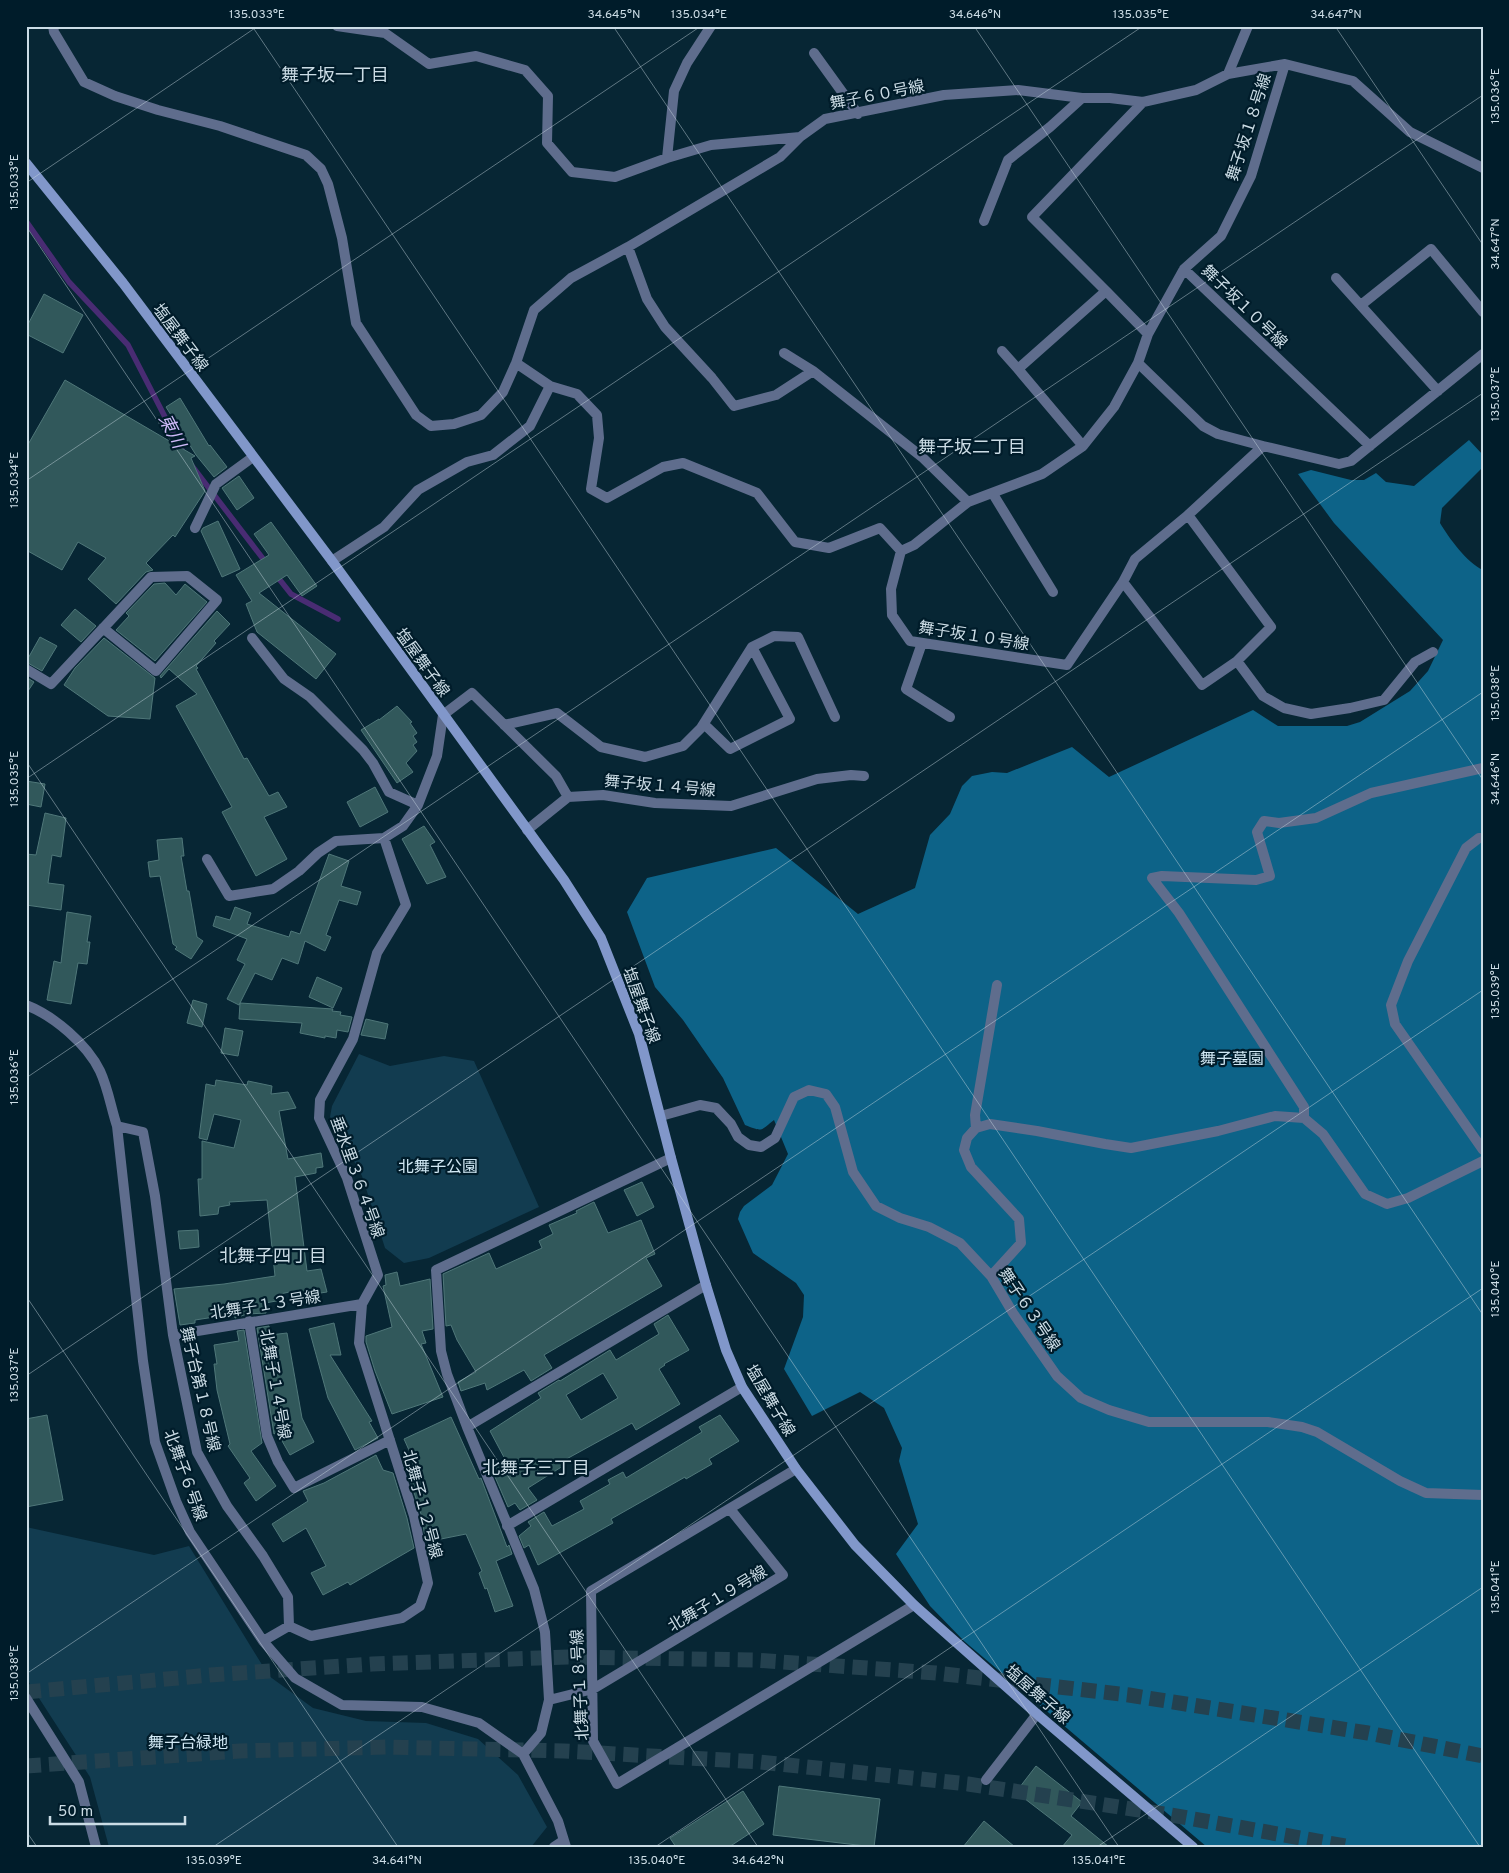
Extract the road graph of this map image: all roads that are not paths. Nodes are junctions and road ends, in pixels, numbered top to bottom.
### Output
1 (54, 26) edge
2 (337, 26) edge
3 (712, 26) edge
4 (1248, 26) edge
5 (814, 52) dead end
6 (1285, 64) junction
7 (1228, 74) junction
8 (1082, 98) junction
9 (1143, 102) junction
10 (858, 114) junction
11 (800, 137) junction
12 (667, 158) junction
13 (26, 163) edge
14 (1483, 168) edge
15 (984, 221) dead end
16 (628, 247) junction
17 (1184, 269) junction
18 (1336, 278) dead end
19 (1106, 291) junction
20 (1361, 305) junction
21 (1483, 312) edge
22 (1148, 334) junction
23 (1002, 351) dead end
24 (784, 353) dead end
25 (1483, 354) edge
26 (516, 363) junction
27 (1138, 363) junction
28 (1018, 369) junction
29 (813, 370) junction
30 (550, 386) junction
31 (1438, 391) junction
32 (1083, 446) junction
33 (1263, 446) junction
34 (1370, 446) junction
35 (252, 457) junction
36 (994, 494) junction
37 (968, 502) junction
38 (1188, 516) junction
39 (195, 528) dead end
40 (901, 552) junction
41 (332, 561) junction
42 (1123, 582) junction
43 (1053, 592) dead end
44 (103, 628) junction
45 (252, 638) dead end
46 (922, 643) junction
47 (752, 647) junction
48 (1433, 652) dead end
49 (1237, 661) junction
50 (26, 669) edge
51 (444, 715) junction
52 (835, 717) dead end
53 (950, 718) dead end
54 (704, 724) junction
55 (504, 725) junction
56 (1483, 768) edge
57 (864, 776) dead end
58 (568, 797) junction
59 (418, 805) junction
60 (528, 830) junction
61 (384, 838) junction
62 (1483, 838) edge
63 (207, 859) dead end
64 (998, 985) dead end
65 (26, 1006) edge
66 (661, 1116) junction
67 (1304, 1118) junction
68 (117, 1126) junction
69 (976, 1128) junction
70 (1483, 1150) edge
71 (671, 1158) junction
72 (1483, 1161) edge
73 (991, 1276) junction
74 (706, 1285) junction
75 (362, 1304) junction
76 (249, 1322) junction
77 (173, 1335) junction
78 (742, 1387) junction
79 (467, 1427) junction
80 (390, 1440) junction
81 (796, 1469) junction
82 (1483, 1495) edge
83 (730, 1509) junction
84 (507, 1526) junction
85 (914, 1606) junction
86 (289, 1626) junction
87 (263, 1641) junction
88 (594, 1690) junction
89 (26, 1698) edge
90 (549, 1700) junction
91 (1037, 1714) junction
92 (523, 1754) junction
93 (986, 1780) dead end
94 (564, 1844) edge
95 (96, 1847) edge
96 (554, 1847) edge
97 (1193, 1847) edge

1 - 26 street, 舞子６０号線
2 - 12 street
3 - 12 street
4 - 7 street
5 - 10 street
6 - 7 street, 舞子６０号線
6 - 14 street, 舞子６０号線
6 - 17 street, 舞子坂１８号線
7 - 9 street, 舞子６０号線
8 - 9 street, 舞子６０号線
8 - 10 street, 舞子６０号線
8 - 15 street
9 - 19 street
10 - 11 street, 舞子６０号線
11 - 12 street
11 - 16 street, 舞子６０号線
13 - 35 street, 塩屋舞子線
16 - 26 street, 舞子６０号線
16 - 29 street
17 - 22 street, 舞子坂１０号線
17 - 34 street, 舞子坂１０号線
18 - 20 street
19 - 22 street
19 - 28 street
20 - 21 street
20 - 31 street
22 - 27 street, 舞子坂１０号線
23 - 28 street
24 - 29 street
25 - 31 street
26 - 30 street
27 - 32 street, 舞子坂１０号線
27 - 33 street
28 - 32 street
29 - 37 street
30 - 40 street
30 - 41 street
31 - 34 street
32 - 36 street, 舞子坂１０号線
33 - 34 street
33 - 38 street
35 - 39 street
35 - 41 street, 塩屋舞子線
36 - 37 street, 舞子坂１０号線
36 - 43 street
37 - 40 street, 舞子坂１０号線
38 - 42 street
38 - 49 street
40 - 46 street, 舞子坂１０号線
41 - 51 street, 塩屋舞子線
42 - 46 street, 舞子坂１０号線
42 - 49 street
44 - 44 street
44 - 50 street
45 - 59 street
46 - 53 street
47 - 52 street
47 - 54 street
47 - 54 street
48 - 49 street
51 - 55 street
51 - 59 street
51 - 60 street, 塩屋舞子線
54 - 55 street
55 - 58 street
56 - 67 street
57 - 58 street, 舞子坂１４号線
58 - 60 street
59 - 61 street
60 - 66 street, 塩屋舞子線
61 - 63 street
61 - 75 street, 垂水里３６４号線
62 - 70 street
64 - 69 street
65 - 68 street, 北舞子６号線
66 - 71 street, 塩屋舞子線
66 - 73 street, 舞子６３号線
67 - 69 street
67 - 72 street
68 - 77 street, 舞子台第１８号線
68 - 87 street, 北舞子６号線
69 - 73 street
71 - 74 street, 塩屋舞子線
71 - 79 street
73 - 82 street, 舞子６３号線
74 - 78 street, 塩屋舞子線
74 - 79 street
75 - 76 street, 北舞子１３号線
75 - 80 street, 北舞子１２号線
76 - 77 street, 北舞子１３号線
76 - 80 street, 北舞子１４号線
77 - 86 street, 舞子台第１８号線
78 - 81 street, 塩屋舞子線
78 - 84 street
79 - 84 street
80 - 86 street, 北舞子１２号線
81 - 83 street, 北舞子１８号線
81 - 85 street, 塩屋舞子線
83 - 88 street, 北舞子１８号線
83 - 88 street, 北舞子１９号線
84 - 90 street
85 - 88 street, 北舞子１８号線
85 - 91 street, 塩屋舞子線
86 - 87 street
87 - 92 street, 北舞子６号線
88 - 90 street
89 - 95 street
90 - 92 street
91 - 93 street
91 - 97 street, 塩屋舞子線
92 - 94 street, 北舞子６号線
94 - 96 street

